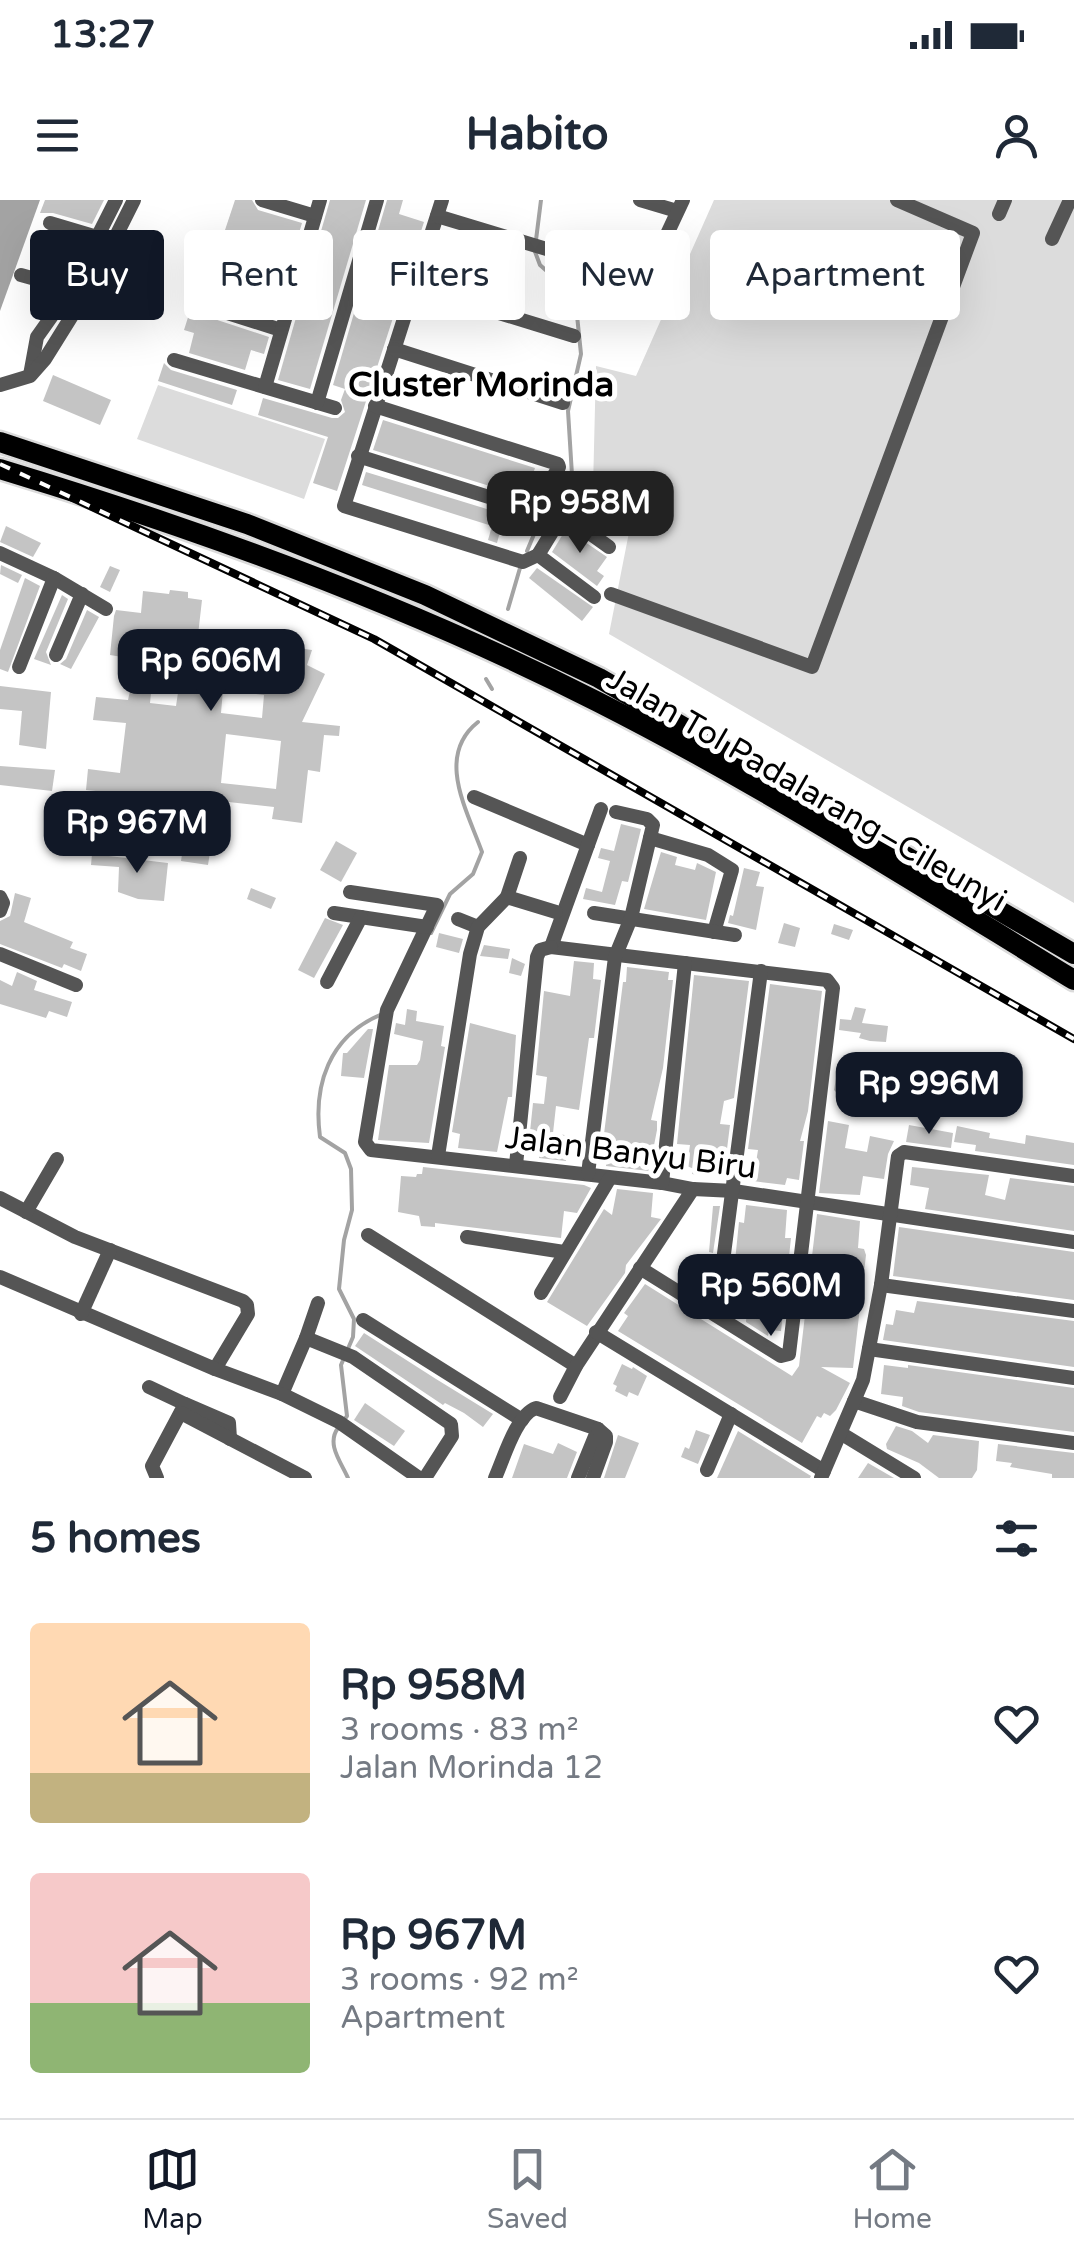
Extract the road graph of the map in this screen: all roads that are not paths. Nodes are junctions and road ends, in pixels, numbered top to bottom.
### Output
1 (116, 200) edge
2 (134, 200) edge
3 (262, 200) edge
4 (320, 200) edge
5 (377, 200) edge
6 (442, 200) edge
7 (640, 200) edge
8 (897, 200) edge
9 (1070, 200) edge
10 (680, 206) edge
11 (315, 216) junction
12 (436, 216) junction
13 (50, 223) dead end
14 (72, 230) edge
15 (102, 230) edge
16 (311, 230) edge
17 (432, 230) edge
18 (1052, 239) dead end
19 (20, 275) dead end
20 (30, 278) edge
21 (49, 320) edge
22 (250, 320) edge
23 (284, 320) edge
24 (404, 320) edge
25 (521, 320) edge
26 (281, 330) junction
27 (574, 336) dead end
28 (394, 349) junction
29 (174, 360) dead end
30 (30, 376) junction
31 (0, 384) edge
32 (264, 387) junction
33 (317, 403) junction
34 (563, 404) dead end
35 (374, 406) junction
36 (335, 408) dead end
37 (0, 442) edge
38 (358, 456) junction
39 (0, 468) edge
40 (609, 548) dead end
41 (0, 552) edge
42 (538, 555) junction
43 (54, 578) junction
44 (82, 594) junction
45 (611, 594) dead end
46 (594, 597) dead end
47 (106, 609) dead end
48 (56, 655) dead end
49 (19, 667) dead end
50 (474, 798) dead end
51 (650, 838) junction
52 (588, 845) junction
53 (520, 858) dead end
54 (350, 892) dead end
55 (0, 897) edge
56 (508, 897) junction
57 (0, 911) edge
58 (556, 912) dead end
59 (334, 913) dead end
60 (594, 914) dead end
61 (361, 917) junction
62 (630, 918) junction
63 (458, 920) dead end
64 (427, 927) junction
65 (478, 927) junction
66 (714, 932) junction
67 (735, 935) dead end
68 (551, 947) junction
69 (0, 954) edge
70 (1074, 954) edge
71 (615, 956) junction
72 (685, 963) junction
73 (761, 970) junction
74 (1074, 980) edge
75 (326, 982) dead end
76 (76, 985) dead end
77 (438, 1156) junction
78 (57, 1159) dead end
79 (516, 1165) junction
80 (588, 1174) junction
81 (1074, 1176) edge
82 (610, 1178) junction
83 (662, 1183) junction
84 (692, 1189) junction
85 (734, 1191) junction
86 (0, 1198) edge
87 (808, 1201) junction
88 (26, 1212) junction
89 (888, 1215) junction
90 (368, 1235) dead end
91 (467, 1238) dead end
92 (1074, 1242) edge
93 (110, 1250) junction
94 (564, 1252) junction
95 (640, 1268) junction
96 (0, 1276) edge
97 (880, 1285) junction
98 (541, 1293) dead end
99 (318, 1303) dead end
100 (1074, 1311) edge
101 (82, 1314) junction
102 (716, 1315) junction
103 (363, 1320) dead end
104 (596, 1332) junction
105 (306, 1338) junction
106 (868, 1349) junction
107 (576, 1366) junction
108 (214, 1370) junction
109 (1074, 1378) edge
110 (149, 1386) dead end
111 (282, 1394) junction
112 (560, 1397) dead end
113 (854, 1401) junction
114 (183, 1408) junction
115 (732, 1414) junction
116 (522, 1420) junction
117 (598, 1429) junction
118 (842, 1434) junction
119 (1074, 1444) edge
120 (707, 1470) dead end
121 (823, 1474) edge
122 (159, 1477) edge
123 (305, 1478) edge
124 (422, 1478) edge
125 (495, 1478) edge
126 (578, 1478) edge
127 (593, 1478) edge
128 (914, 1478) edge

1 - 15 street
2 - 30 street
3 - 11 street
4 - 11 street
5 - 33 street
6 - 12 street
7 - 10 street
8 - 45 street
9 - 18 street
10 - 12 street
11 - 16 street
12 - 17 street
13 - 14 street
19 - 20 street
21 - 30 street
22 - 26 street
23 - 26 street
24 - 28 street
25 - 27 street
26 - 32 street
28 - 34 street
28 - 35 street
29 - 32 street
30 - 31 street
32 - 33 street
33 - 36 street
35 - 38 street
35 - 38 street
37 - 70 highway, Jalan Tol Padalarang–Cileunyi
38 - 42 street
39 - 74 highway, Jalan Tol Padalarang–Cileunyi
40 - 42 street
41 - 43 street
42 - 46 street
43 - 44 street
43 - 49 street
44 - 47 street
44 - 48 street
50 - 52 street
51 - 52 street
51 - 62 street
51 - 66 street
52 - 68 street
53 - 56 street
54 - 64 street
55 - 57 street
56 - 58 street
56 - 65 street
59 - 61 street
60 - 62 street
61 - 64 street
61 - 75 street
62 - 66 street
62 - 71 street
63 - 65 street
64 - 77 street, Jalan Banyu Biru
65 - 77 street
66 - 67 street
68 - 71 street
68 - 79 street
69 - 76 street
71 - 72 street
71 - 80 street
72 - 73 street
72 - 83 street
73 - 85 street
73 - 87 street
77 - 79 street, Jalan Banyu Biru
78 - 88 street
79 - 80 street, Jalan Banyu Biru
80 - 82 street, Jalan Banyu Biru
81 - 89 street
82 - 83 street, Jalan Banyu Biru
82 - 94 street
83 - 84 street, Jalan Banyu Biru
84 - 85 street, Jalan Banyu Biru
84 - 95 street
85 - 87 street, Jalan Banyu Biru
85 - 102 street
86 - 88 street
87 - 89 street, Jalan Banyu Biru
87 - 102 street
88 - 93 street
89 - 92 street, Jalan Banyu Biru
89 - 97 street
90 - 107 street
91 - 94 street
93 - 101 street
93 - 108 street
94 - 98 street
95 - 102 street
95 - 104 street
96 - 101 street
97 - 100 street
97 - 106 street
99 - 105 street
101 - 108 street
103 - 116 street
104 - 107 street
104 - 115 street
105 - 111 street
105 - 124 street
106 - 109 street
106 - 113 street
107 - 112 street
108 - 111 street
110 - 114 street
111 - 124 street
113 - 118 street
113 - 119 street
114 - 122 street
114 - 123 street
115 - 120 street
115 - 121 street
116 - 117 street
116 - 125 street
117 - 126 street
117 - 127 street
118 - 121 street
118 - 128 street

